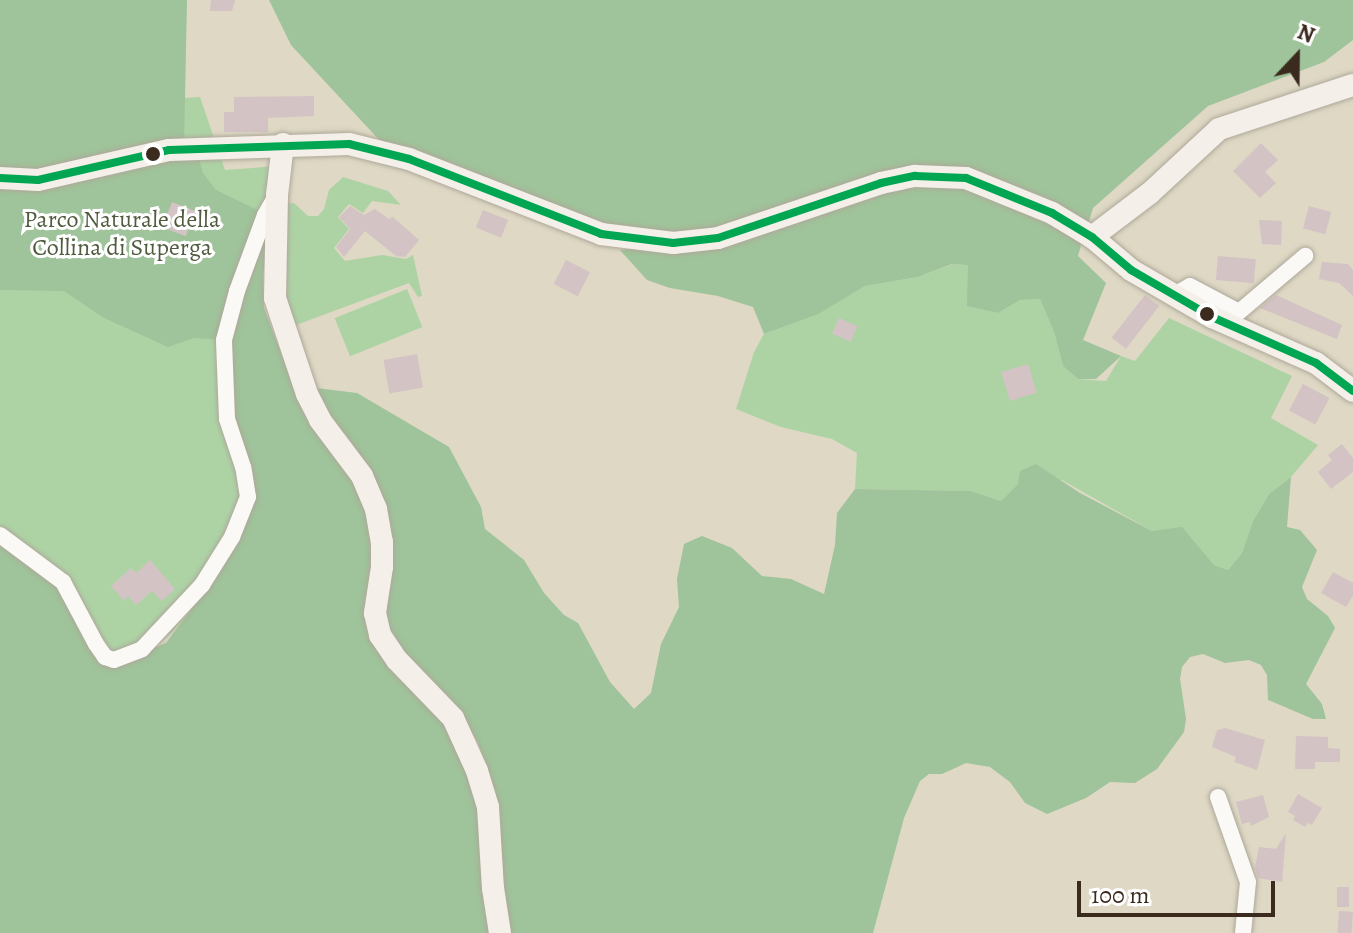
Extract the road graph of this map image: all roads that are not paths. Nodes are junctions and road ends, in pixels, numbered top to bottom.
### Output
1 (1353, 85) edge
2 (283, 144) junction
3 (0, 178) edge
4 (277, 195) junction
5 (1092, 237) junction
6 (1305, 256) dead end
7 (1174, 295) junction
8 (1353, 391) edge
9 (0, 535) edge
10 (1218, 797) dead end
11 (500, 933) edge
12 (1243, 933) edge

1 - 5 street
2 - 3 street
2 - 4 street
2 - 5 street
4 - 9 street
4 - 11 street
5 - 7 street
6 - 7 street
7 - 8 street
10 - 12 street

